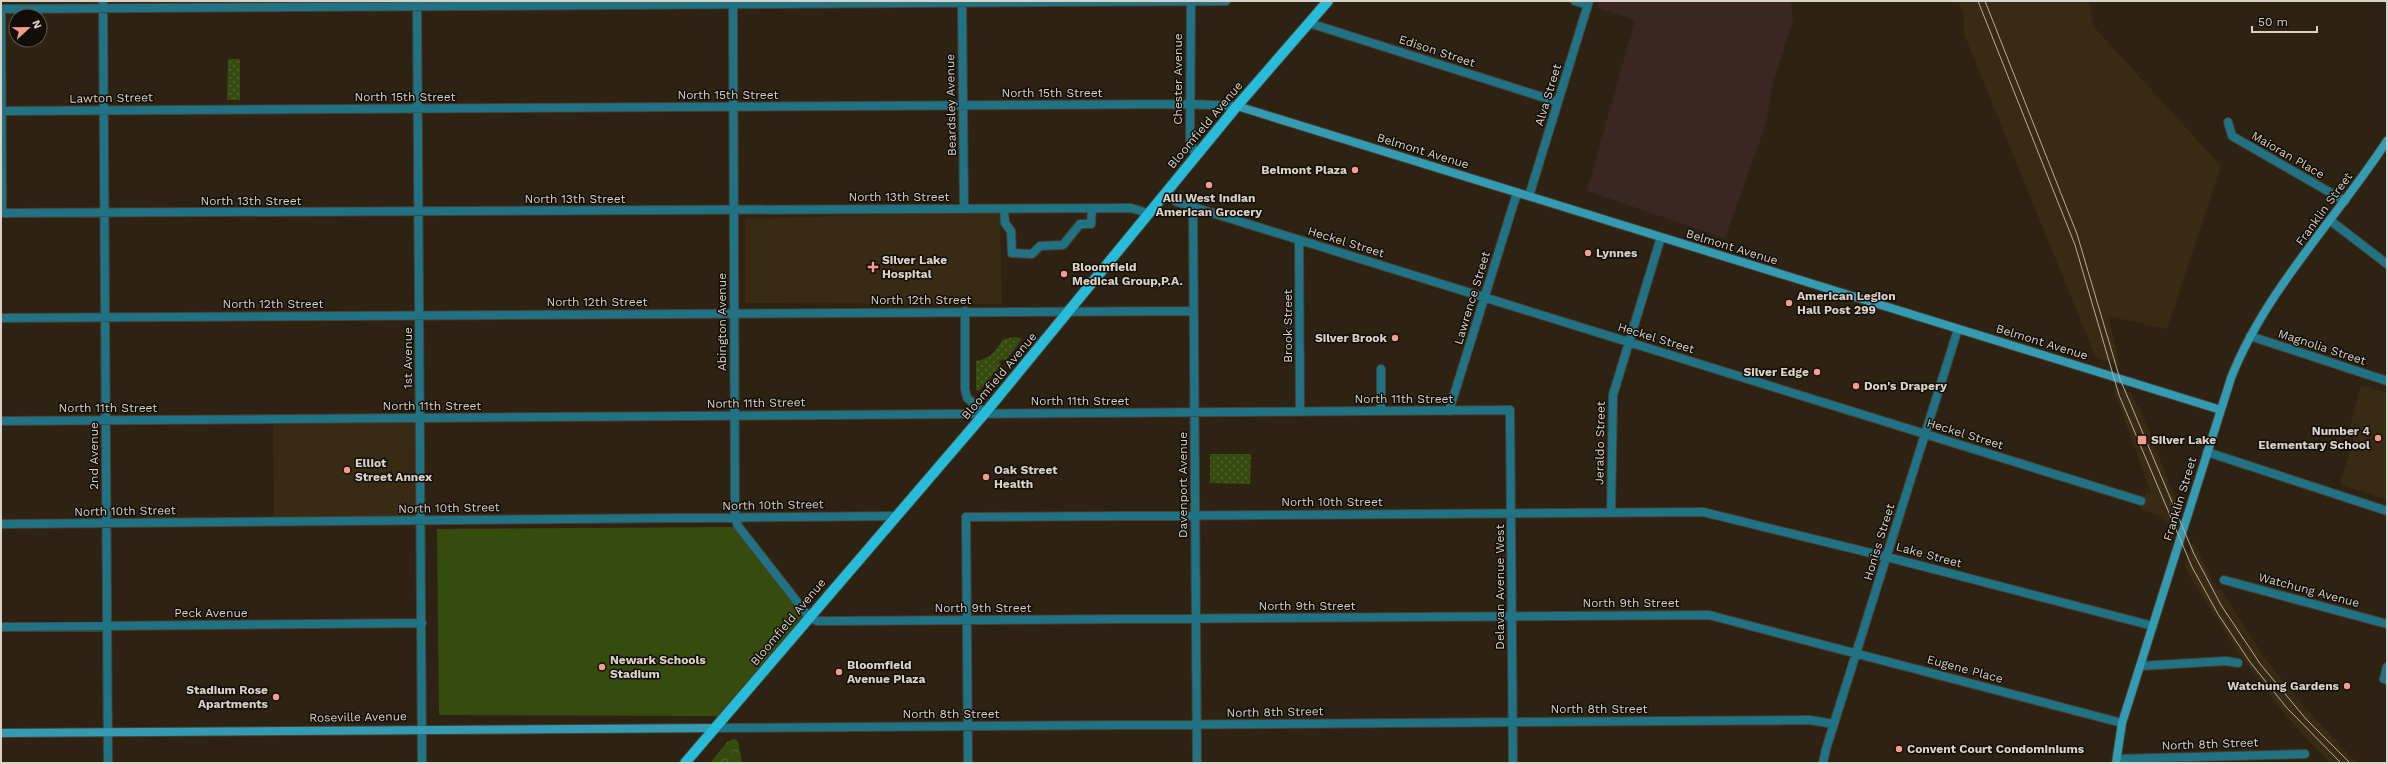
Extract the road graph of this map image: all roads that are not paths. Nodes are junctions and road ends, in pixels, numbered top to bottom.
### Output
1 (1191, 1) edge
2 (1226, 1) edge
3 (1328, 1) edge
4 (1575, 1) edge
5 (733, 2) edge
6 (962, 2) edge
7 (417, 3) edge
8 (1589, 3) edge
9 (103, 4) edge
10 (1, 8) edge
11 (1309, 23) junction
12 (1558, 102) junction
13 (1189, 104) junction
14 (963, 106) junction
15 (1237, 106) junction
16 (733, 107) junction
17 (220, 109) joint
18 (104, 110) junction
19 (418, 110) junction
20 (2, 111) junction
21 (2228, 122) dead end
22 (2387, 141) edge
23 (2384, 150) edge
24 (1196, 156) junction
25 (1517, 193) junction
26 (1165, 194) junction
27 (1529, 196) junction
28 (2345, 201) junction
29 (1092, 208) junction
30 (1193, 208) junction
31 (964, 209) junction
32 (1004, 209) junction
33 (733, 210) junction
34 (419, 212) junction
35 (2, 213) edge
36 (1148, 213) junction
37 (104, 214) junction
38 (2331, 221) junction
39 (1661, 237) junction
40 (1299, 240) junction
41 (2387, 264) edge
42 (1484, 298) junction
43 (965, 311) junction
44 (1071, 311) junction
45 (1194, 311) junction
46 (734, 313) junction
47 (419, 315) junction
48 (105, 317) junction
49 (1, 318) edge
50 (1958, 329) junction
51 (2250, 336) junction
52 (1629, 342) junction
53 (1381, 369) dead end
54 (2387, 381) edge
55 (1449, 410) junction
56 (1510, 410) joint
57 (2221, 410) junction
58 (1381, 411) junction
59 (1195, 412) junction
60 (1300, 412) junction
61 (985, 413) junction
62 (734, 416) junction
63 (420, 418) junction
64 (106, 420) junction
65 (1, 421) edge
66 (1925, 434) junction
67 (2207, 452) junction
68 (2142, 501) dead end
69 (2387, 511) edge
70 (1611, 512) junction
71 (1699, 512) joint
72 (1511, 513) junction
73 (1195, 515) junction
74 (896, 516) junction
75 (735, 517) junction
76 (421, 520) junction
77 (106, 523) junction
78 (1, 524) edge
79 (1887, 557) junction
80 (2224, 580) dead end
81 (1512, 616) junction
82 (809, 617) junction
83 (1196, 618) junction
84 (967, 620) junction
85 (422, 623) junction
86 (2387, 624) edge
87 (1, 626) edge
88 (107, 626) junction
89 (2153, 626) junction
90 (1802, 638) joint
91 (1857, 652) junction
92 (2238, 663) dead end
93 (2140, 666) junction
94 (2387, 667) edge
95 (2385, 680) edge
96 (1513, 721) junction
97 (2122, 723) junction
98 (1197, 724) junction
99 (1834, 724) junction
100 (968, 726) junction
101 (715, 728) junction
102 (422, 729) junction
103 (108, 732) junction
104 (1, 733) edge
105 (2305, 754) dead end
106 (2116, 761) edge
107 (108, 763) edge
108 (422, 763) edge
109 (685, 763) edge
110 (968, 763) edge
111 (1197, 763) edge
112 (1513, 763) edge
113 (1823, 763) edge

1 - 2 street
1 - 6 street
1 - 13 street, Chester Avenue
3 - 11 main road, Bloomfield Avenue
4 - 8 street
5 - 6 street
5 - 7 street
5 - 16 street, Abington Avenue
6 - 14 street, Beardsley Avenue
7 - 9 street
7 - 19 street, 1st Avenue
8 - 12 street, Alva Street
9 - 10 street
9 - 18 street, 2nd Avenue
10 - 20 street
11 - 12 street, Edison Street
11 - 15 main road, Bloomfield Avenue
12 - 27 street, Alva Street
13 - 14 street, North 15th Street
13 - 15 street, North 15th Street
13 - 24 street, Chester Avenue
14 - 16 street, North 15th Street
14 - 31 street, Beardsley Avenue
15 - 24 main road, Bloomfield Avenue
15 - 25 street, Belmont Avenue
16 - 19 street, North 15th Street
16 - 33 street, Abington Avenue
17 - 18 street, Lawton Street
17 - 19 street, North 15th Street
18 - 20 street, Lawton Street
18 - 37 street, 2nd Avenue
19 - 34 street, 1st Avenue
20 - 35 street
21 - 28 street, Maioran Place
22 - 23 street, Franklin Street
23 - 28 street, Franklin Street
24 - 26 main road, Bloomfield Avenue
25 - 27 street, Belmont Avenue
25 - 42 street, Lawrence Street
26 - 30 street, Heckel Street
26 - 36 main road, Bloomfield Avenue
27 - 39 street, Belmont Avenue
28 - 38 street, Franklin Street
29 - 32 street, North 13th Street
29 - 32 street
29 - 36 street, North 13th Street
30 - 40 street, Heckel Street
30 - 45 street, Davenport Avenue
31 - 32 street, North 13th Street
31 - 33 street, North 13th Street
33 - 34 street, North 13th Street
33 - 46 street, Abington Avenue
34 - 37 street, North 13th Street
34 - 47 street, 1st Avenue
35 - 37 street, North 13th Street
36 - 44 main road, Bloomfield Avenue
37 - 48 street, 2nd Avenue
38 - 41 street
38 - 51 street, Franklin Street
39 - 50 street, Belmont Avenue
39 - 52 street, Jeraldo Street
40 - 42 street, Heckel Street
40 - 60 street, Brook Street
42 - 52 street, Heckel Street
42 - 55 street, Lawrence Street
43 - 44 street, North 12th Street
43 - 46 street, North 12th Street
43 - 61 street
44 - 45 street, North 12th Street
44 - 61 main road, Bloomfield Avenue
45 - 59 street, Davenport Avenue
46 - 47 street, North 12th Street
46 - 62 street, Abington Avenue
47 - 48 street, North 12th Street
47 - 63 street, 1st Avenue
48 - 49 street, North 12th Street
48 - 64 street, 2nd Avenue
50 - 57 street, Belmont Avenue
50 - 66 street, Honiss Street
51 - 54 street, Magnolia Street
51 - 57 street, Franklin Street
52 - 66 street, Heckel Street
52 - 70 street, Jeraldo Street
53 - 58 street
55 - 56 street, North 11th Street
55 - 58 street, North 11th Street
56 - 72 street, Delavan Avenue West
57 - 67 street, Franklin Street
58 - 60 street, North 11th Street
59 - 60 street, North 11th Street
59 - 61 street, North 11th Street
59 - 73 street, Davenport Avenue
61 - 62 street, North 11th Street
61 - 74 main road, Bloomfield Avenue
62 - 63 street, North 11th Street
62 - 75 street, Abington Avenue
63 - 64 street, North 11th Street
63 - 76 street, 1st Avenue
64 - 65 street, North 11th Street
64 - 77 street, 2nd Avenue
66 - 68 street, Heckel Street
66 - 79 street, Honiss Street
67 - 69 street
67 - 89 street, Franklin Street
70 - 71 street, North 10th Street
70 - 72 street, North 10th Street
71 - 79 street, Lake Street
72 - 73 street, North 10th Street
72 - 81 street, Delavan Avenue West
73 - 83 street, Davenport Avenue
73 - 84 street, North 10th Street
74 - 75 street, North 10th Street
74 - 82 main road, Bloomfield Avenue
75 - 76 street, North 10th Street
75 - 82 street, Abington Avenue
76 - 77 street, North 10th Street
76 - 85 street, 1st Avenue
77 - 78 street, North 10th Street
77 - 88 street, 2nd Avenue
79 - 89 street, Lake Street
79 - 91 street, Honiss Street
80 - 86 street, Watchung Avenue
81 - 83 street, North 9th Street
81 - 90 street, North 9th Street
81 - 96 street, Delavan Avenue West
82 - 84 street, North 9th Street
82 - 101 main road, Bloomfield Avenue
83 - 84 street, North 9th Street
83 - 98 street, Davenport Avenue
84 - 100 street
85 - 88 street, Peck Avenue
85 - 102 street, 1st Avenue
87 - 88 street, Peck Avenue
88 - 103 street, 2nd Avenue
89 - 93 street, Franklin Street
90 - 91 street, Eugene Place
91 - 97 street, Eugene Place
91 - 99 street, Honiss Street
92 - 93 street
93 - 97 street, Franklin Street
94 - 95 street
96 - 98 street, North 8th Street
96 - 99 street, North 8th Street
96 - 112 street, Delavan Avenue West
97 - 106 street, Franklin Street
98 - 100 street, North 8th Street
98 - 111 street, Davenport Avenue
99 - 113 street, Honiss Street
100 - 101 street, North 8th Street
100 - 110 street
101 - 102 street, Roseville Avenue
101 - 109 main road, Bloomfield Avenue
102 - 103 street, Roseville Avenue
102 - 108 street, 1st Avenue
103 - 104 street, Roseville Avenue
103 - 107 street, 2nd Avenue
105 - 106 street, North 8th Street

